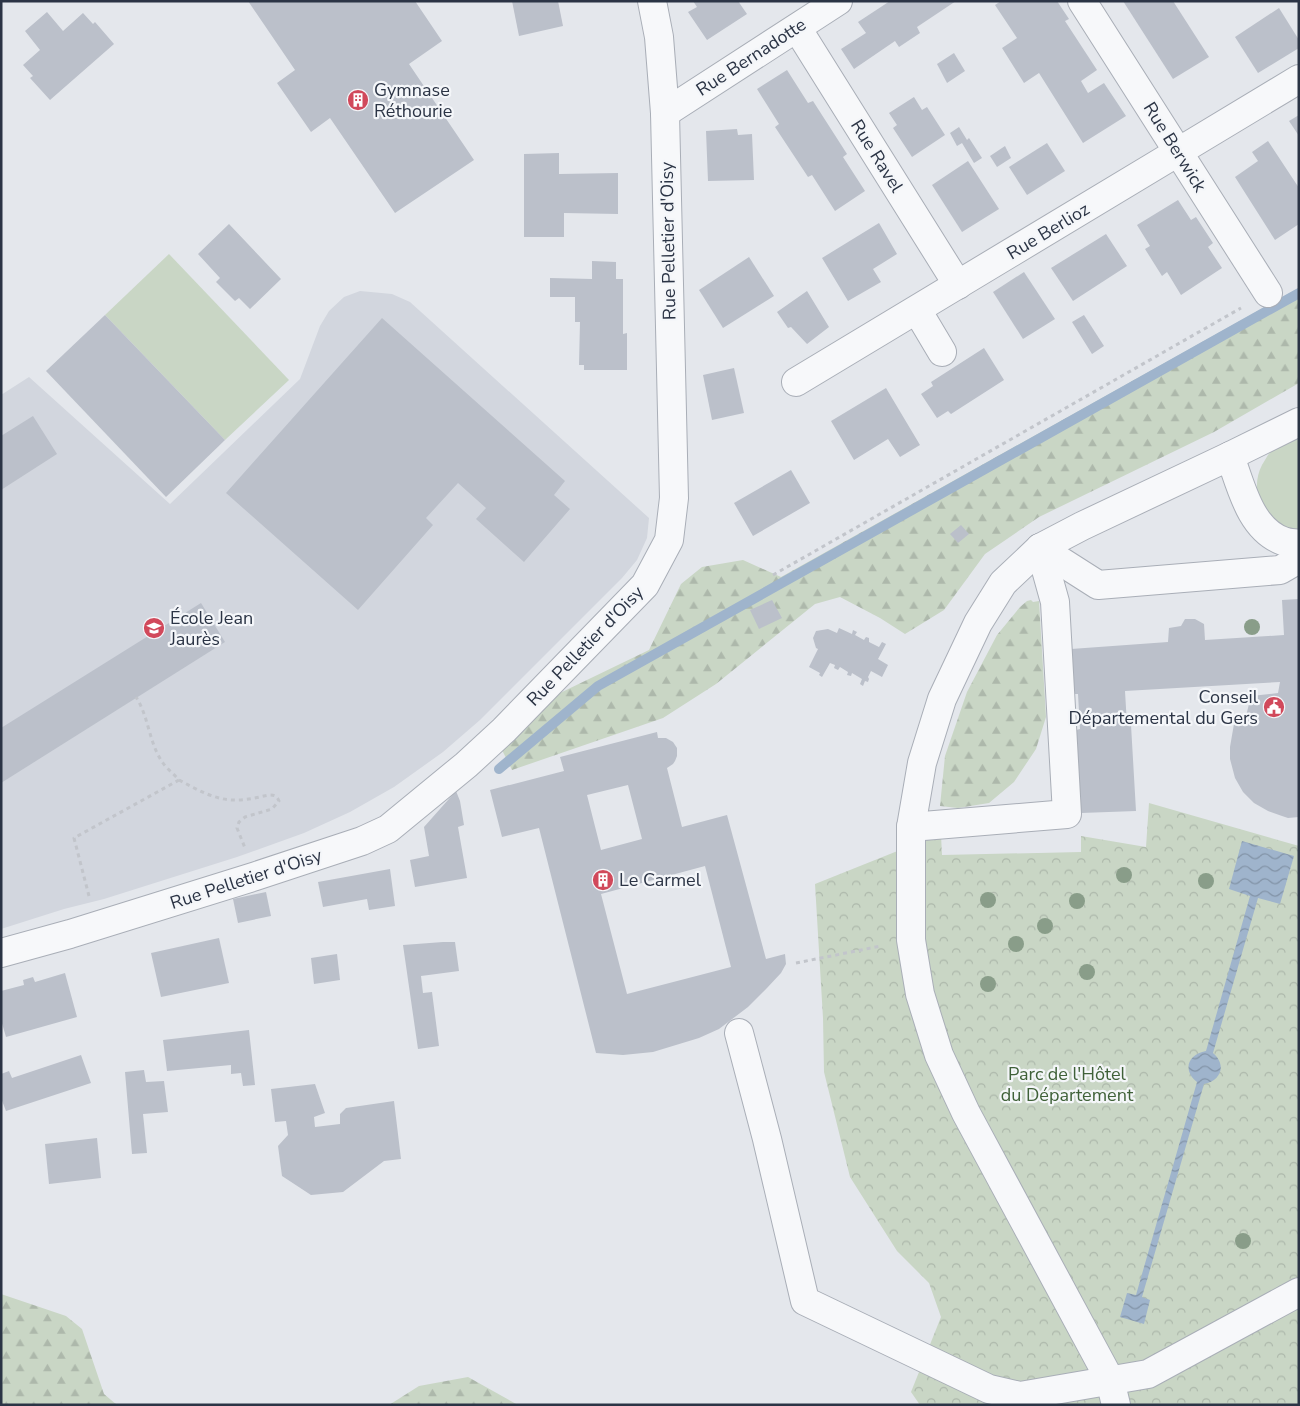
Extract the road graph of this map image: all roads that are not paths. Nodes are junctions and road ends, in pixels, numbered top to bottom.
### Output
1 (652, 1) edge
2 (838, 1) edge
3 (1082, 1) edge
4 (797, 28) junction
5 (1299, 78) edge
6 (664, 113) junction
7 (1178, 152) junction
8 (958, 285) junction
9 (1268, 293) road end
10 (917, 310) junction
11 (942, 352) dead end
12 (796, 382) dead end
13 (1299, 422) edge
14 (1230, 456) junction
15 (1299, 544) edge
16 (1040, 548) junction
17 (1299, 559) edge
18 (911, 827) junction
19 (1, 953) edge
20 (738, 1033) dead end
21 (1299, 1292) edge
22 (1113, 1392) edge

1 - 6 street, Rue Pelletier d'Oisy
2 - 4 street, Rue Bernadotte
3 - 7 street, Rue Berwick
4 - 6 street, Rue Bernadotte
4 - 8 street, Rue Ravel
5 - 7 street, Rue Berlioz
6 - 19 street, Rue Pelletier d'Oisy
7 - 8 street, Rue Berlioz
7 - 9 street, Rue Berwick
8 - 10 street, Rue Berlioz
10 - 11 street
10 - 12 street, Rue Berlioz
13 - 14 street
14 - 15 street
14 - 16 street
16 - 17 street
16 - 18 street
16 - 18 street
18 - 22 street
20 - 22 street
21 - 22 street

